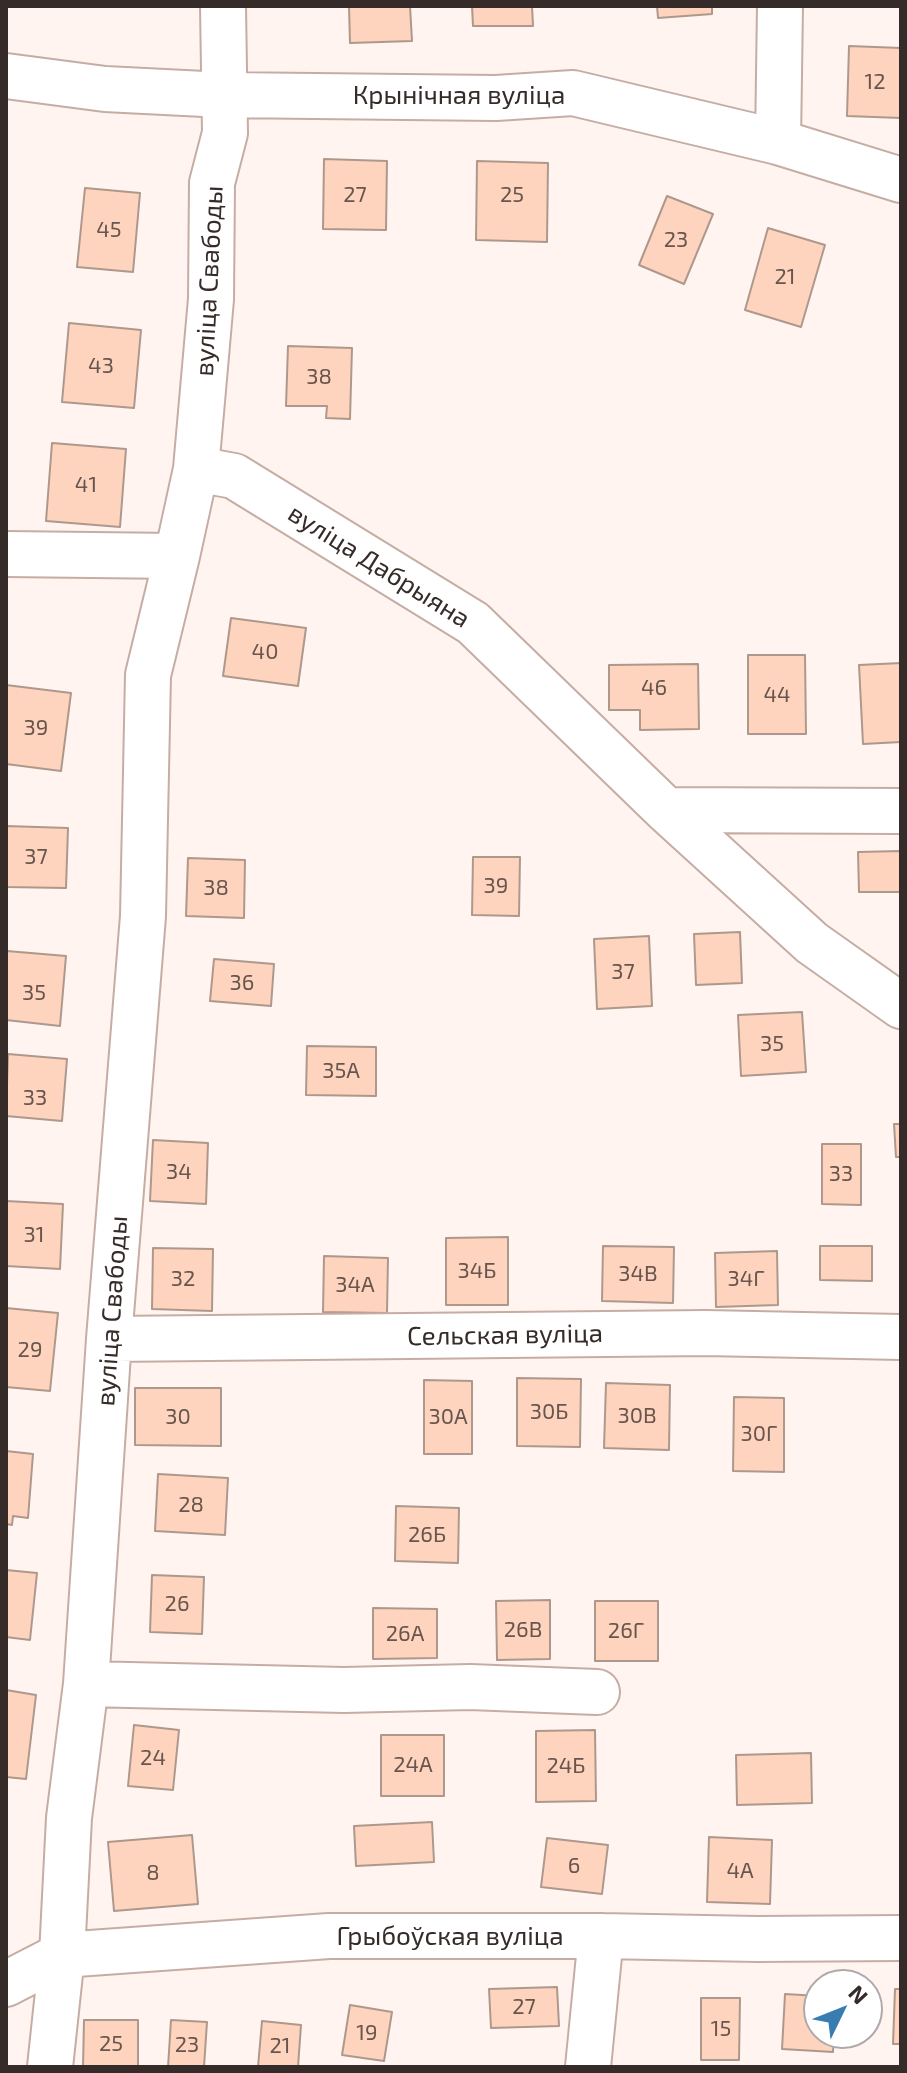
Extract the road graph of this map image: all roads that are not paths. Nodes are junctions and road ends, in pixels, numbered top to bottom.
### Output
1 (223, 6) edge
2 (780, 6) edge
3 (6, 76) edge
4 (224, 95) junction
5 (778, 142) junction
6 (901, 180) edge
7 (196, 469) junction
8 (6, 554) edge
9 (177, 556) junction
10 (666, 810) junction
11 (901, 811) edge
12 (901, 1006) edge
13 (901, 1337) edge
14 (109, 1339) junction
15 (86, 1684) junction
16 (597, 1692) dead end
17 (601, 1936) junction
18 (901, 1938) edge
19 (62, 1955) junction
20 (6, 1984) edge
21 (50, 2067) edge
22 (588, 2067) edge

1 - 4 street, вуліца Свабоды
2 - 5 street
3 - 4 street, Крынічная вуліца
4 - 5 street, Крынічная вуліца
4 - 7 street, вуліца Свабоды
5 - 6 street, Крынічная вуліца
7 - 9 street
7 - 10 street, вуліца Дабрыяна
8 - 9 street
9 - 14 street, вуліца Свабоды
10 - 11 street
10 - 12 street, вуліца Дабрыяна
13 - 14 street, Сельская вуліца
14 - 15 street, вуліца Свабоды
15 - 16 street
15 - 19 street, вуліца Свабоды
17 - 18 street, Грыбоўская вуліца
17 - 19 street, Грыбоўская вуліца
17 - 22 street
19 - 20 street, Грыбоўская вуліца
19 - 21 street, вуліца Свабоды

